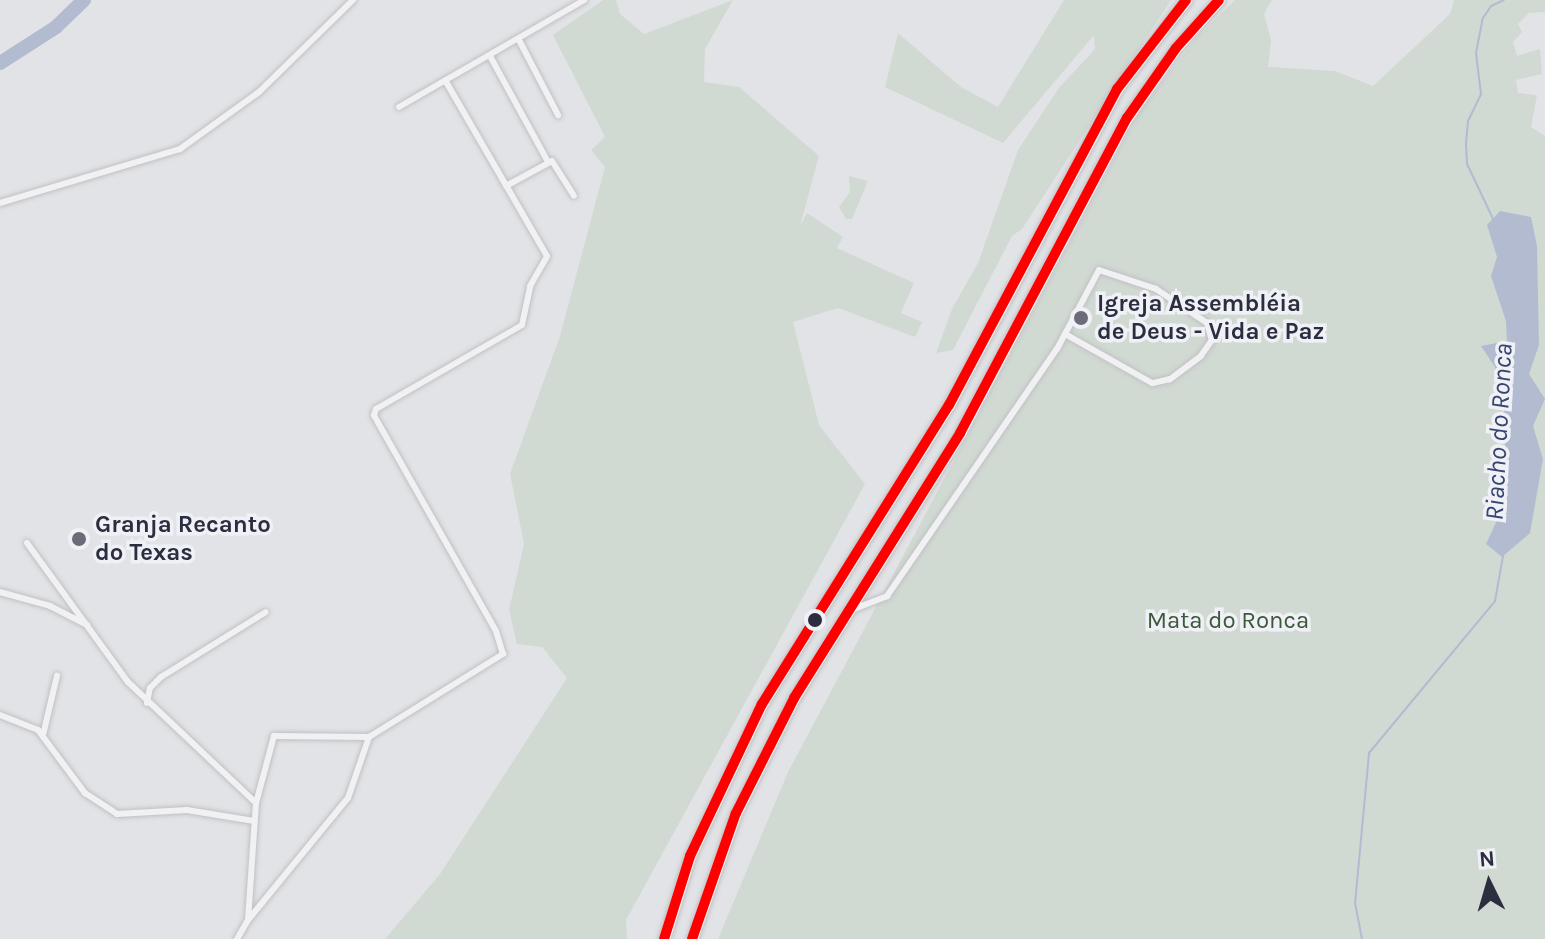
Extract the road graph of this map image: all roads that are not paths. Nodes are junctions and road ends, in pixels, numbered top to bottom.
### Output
1 (353, 0) edge
2 (584, 0) edge
3 (1186, 0) edge
4 (1219, 0) edge
5 (519, 40) junction
6 (490, 56) junction
7 (445, 80) junction
8 (399, 107) dead end
9 (558, 115) dead end
10 (550, 161) junction
11 (506, 186) junction
12 (574, 196) dead end
13 (0, 203) edge
14 (1065, 334) junction
15 (27, 543) dead end
16 (0, 592) edge
17 (851, 610) junction
18 (266, 612) dead end
19 (90, 626) junction
20 (57, 676) dead end
21 (147, 703) junction
22 (0, 715) edge
23 (43, 735) junction
24 (369, 737) junction
25 (256, 803) junction
26 (254, 821) junction
27 (248, 920) junction
28 (237, 939) edge
29 (664, 939) edge
30 (692, 939) edge

1 - 13 street
2 - 5 street
3 - 29 highway
4 - 17 highway
5 - 6 street
5 - 9 street
6 - 7 street
6 - 10 street
7 - 8 street
7 - 11 street
10 - 11 street
10 - 12 street
11 - 24 street
14 - 14 street
14 - 17 street
15 - 19 street
16 - 19 street
17 - 30 highway
18 - 21 street
19 - 21 street
20 - 23 street
21 - 25 street
22 - 23 street
23 - 26 street
24 - 25 street
24 - 27 street
25 - 26 street
26 - 27 street
27 - 28 street

